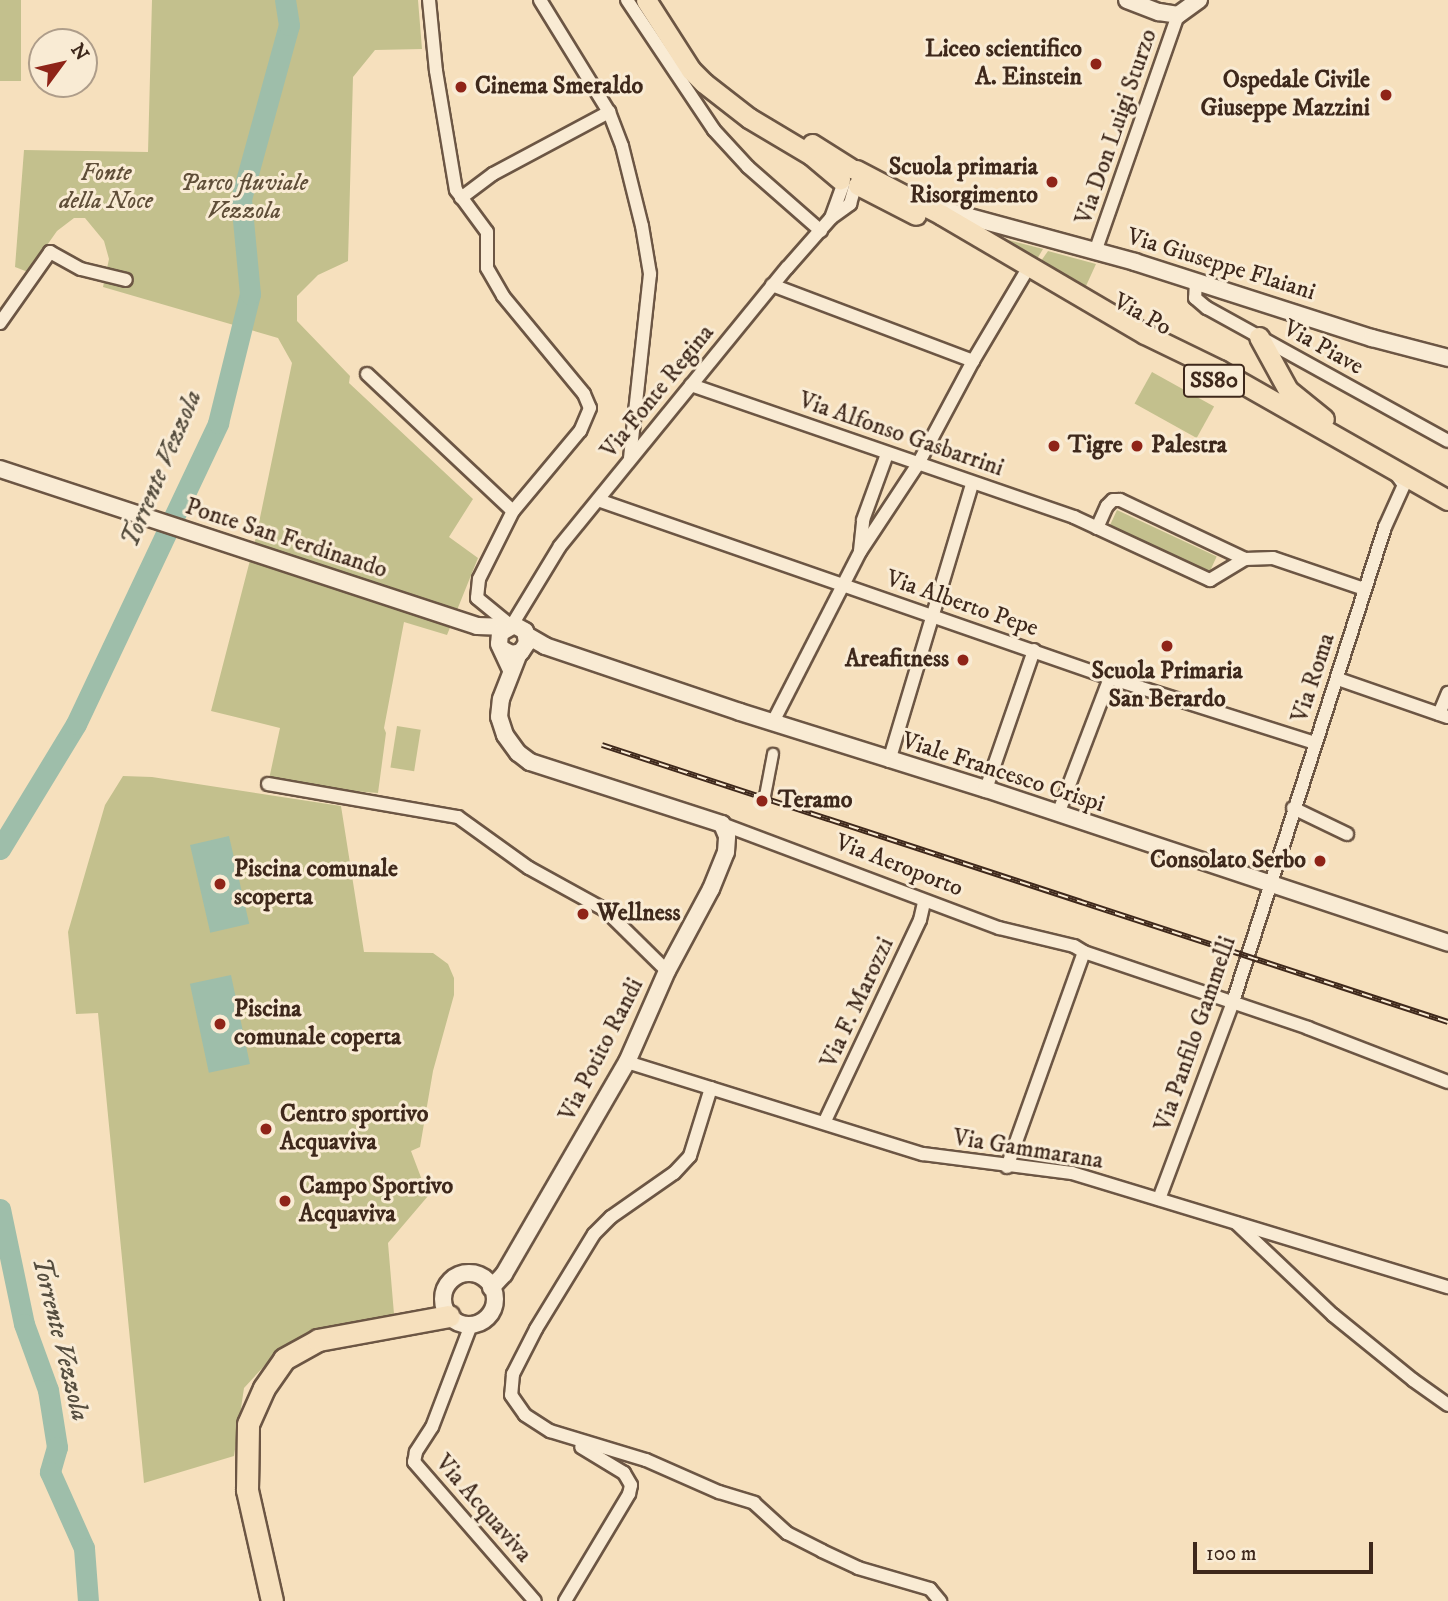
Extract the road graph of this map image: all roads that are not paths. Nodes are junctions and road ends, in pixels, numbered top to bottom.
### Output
1 (429, 0) edge
2 (540, 0) edge
3 (627, 0) edge
4 (646, 0) edge
5 (1128, 0) edge
6 (1199, 0) edge
7 (1178, 15) junction
8 (609, 112) junction
9 (850, 179) junction
10 (461, 198) junction
11 (915, 207) junction
12 (978, 221) junction
13 (957, 224) junction
14 (821, 231) junction
15 (1095, 252) junction
16 (1024, 275) junction
17 (126, 280) dead end
18 (1196, 281) junction
19 (772, 285) junction
20 (0, 323) edge
21 (1259, 337) junction
22 (1448, 358) edge
23 (973, 361) junction
24 (367, 374) dead end
25 (1212, 380) junction
26 (691, 384) junction
27 (1317, 419) junction
28 (1448, 441) edge
29 (887, 454) junction
30 (630, 459) junction
31 (918, 464) junction
32 (0, 469) edge
33 (1398, 478) junction
34 (972, 485) junction
35 (597, 500) junction
36 (1448, 500) edge
37 (1448, 506) edge
38 (513, 511) junction
39 (1448, 513) edge
40 (1097, 528) junction
41 (860, 552) junction
42 (1245, 559) junction
43 (844, 585) junction
44 (1364, 589) junction
45 (930, 616) junction
46 (513, 637) junction
47 (1034, 650) junction
48 (1110, 678) junction
49 (1338, 679) junction
50 (1448, 693) edge
51 (1443, 715) edge
52 (773, 722) junction
53 (1315, 743) junction
54 (773, 754) dead end
55 (889, 761) junction
56 (268, 784) dead end
57 (986, 789) junction
58 (765, 796) dead end
59 (1293, 808) junction
60 (1058, 814) junction
61 (722, 824) junction
62 (1347, 834) dead end
63 (1269, 883) junction
64 (924, 901) junction
65 (1448, 943) edge
66 (1084, 952) junction
67 (667, 971) junction
68 (1232, 1005) junction
69 (626, 1062) junction
70 (1448, 1082) edge
71 (711, 1088) junction
72 (825, 1122) junction
73 (1007, 1167) junction
74 (1159, 1199) junction
75 (1233, 1221) junction
76 (1448, 1287) edge
77 (491, 1288) junction
78 (449, 1316) junction
79 (471, 1325) junction
80 (1448, 1405) edge
81 (566, 1438) junction
82 (272, 1601) edge
83 (535, 1601) edge
84 (565, 1601) edge
85 (940, 1601) edge

1 - 10 street
2 - 8 street
3 - 14 street
4 - 9 main road, SS80
5 - 7 street
6 - 7 street
7 - 15 street, Via Don Luigi Sturzo
8 - 10 street
8 - 30 street
9 - 11 main road, Via Giuseppe Flaiani / SS80
9 - 14 street, Via Fonte Regina
10 - 38 street
11 - 12 street, Via Giuseppe Flaiani
11 - 13 main road, SS80
11 - 16 main road, Via Po / SS80
12 - 13 street, Via Giuseppe Flaiani
12 - 15 street, Via Giuseppe Flaiani
13 - 27 main road, Via Po / SS80
14 - 19 street, Via Fonte Regina
15 - 18 street, Via Giuseppe Flaiani
16 - 23 street
16 - 25 main road, Via Po / SS80
17 - 20 street
18 - 21 street, Via Piave
18 - 22 street, Via Giuseppe Flaiani
19 - 23 street
19 - 26 street, Via Fonte Regina
21 - 27 main road
21 - 28 street, Via Piave
23 - 31 street
24 - 38 street
25 - 27 main road
25 - 33 main road, Via Po / SS80
26 - 29 street, Via Alfonso Gasbarrini
26 - 30 street, Via Fonte Regina
27 - 33 main road, Via Po / SS80
29 - 31 street, Via Alfonso Gasbarrini
29 - 41 street
30 - 35 street, Via Fonte Regina
31 - 34 street, Via Alfonso Gasbarrini
31 - 41 street
32 - 46 street, Ponte San Ferdinando
33 - 36 main road, Via Po / SS80
33 - 37 main road
33 - 39 main road, Via Po / SS80
33 - 44 street, Via Roma
34 - 40 street, Via Alfonso Gasbarrini
34 - 45 street
35 - 43 street, Via Alberto Pepe
35 - 46 street, Via Fonte Regina
38 - 46 street
40 - 42 street, Via Alfonso Gasbarrini
40 - 42 street
41 - 43 street
42 - 44 street
43 - 45 street, Via Alberto Pepe
43 - 52 street
44 - 49 street, Via Roma
45 - 47 street, Via Alberto Pepe
45 - 55 street
46 - 52 street, Viale Francesco Crispi
46 - 61 street, Via Aeroporto
47 - 48 street, Via Alberto Pepe
47 - 57 street
48 - 53 street, Via Alberto Pepe
48 - 60 street
49 - 51 street
49 - 53 street, Via Roma
50 - 51 street
52 - 55 street, Viale Francesco Crispi
53 - 59 street, Via Roma
54 - 58 street
55 - 57 street, Viale Francesco Crispi
56 - 67 street
57 - 60 street, Viale Francesco Crispi
59 - 62 street
59 - 63 street, Via Roma
60 - 63 street, Viale Francesco Crispi
61 - 64 street, Via Aeroporto
61 - 67 street, Via Potito Randi
63 - 65 street, Viale Francesco Crispi
63 - 68 street, Via Panfilo Gammelli
64 - 66 street, Via Aeroporto
64 - 72 street, Via F. Marozzi
66 - 68 street, Via Aeroporto
66 - 73 street
67 - 69 street, Via Potito Randi
68 - 70 street, Via Aeroporto
68 - 74 street, Via Panfilo Gammelli
69 - 71 street, Via Gammarana
69 - 77 street, Via Potito Randi
71 - 72 street, Via Gammarana
71 - 81 street
72 - 73 street, Via Gammarana
73 - 74 street, Via Gammarana
74 - 75 street, Via Gammarana
75 - 76 street
75 - 80 street, Via Gammarana
77 - 78 street
77 - 79 street
78 - 79 street
78 - 82 highway
79 - 83 street, Via Acquaviva
81 - 84 street
81 - 85 street

